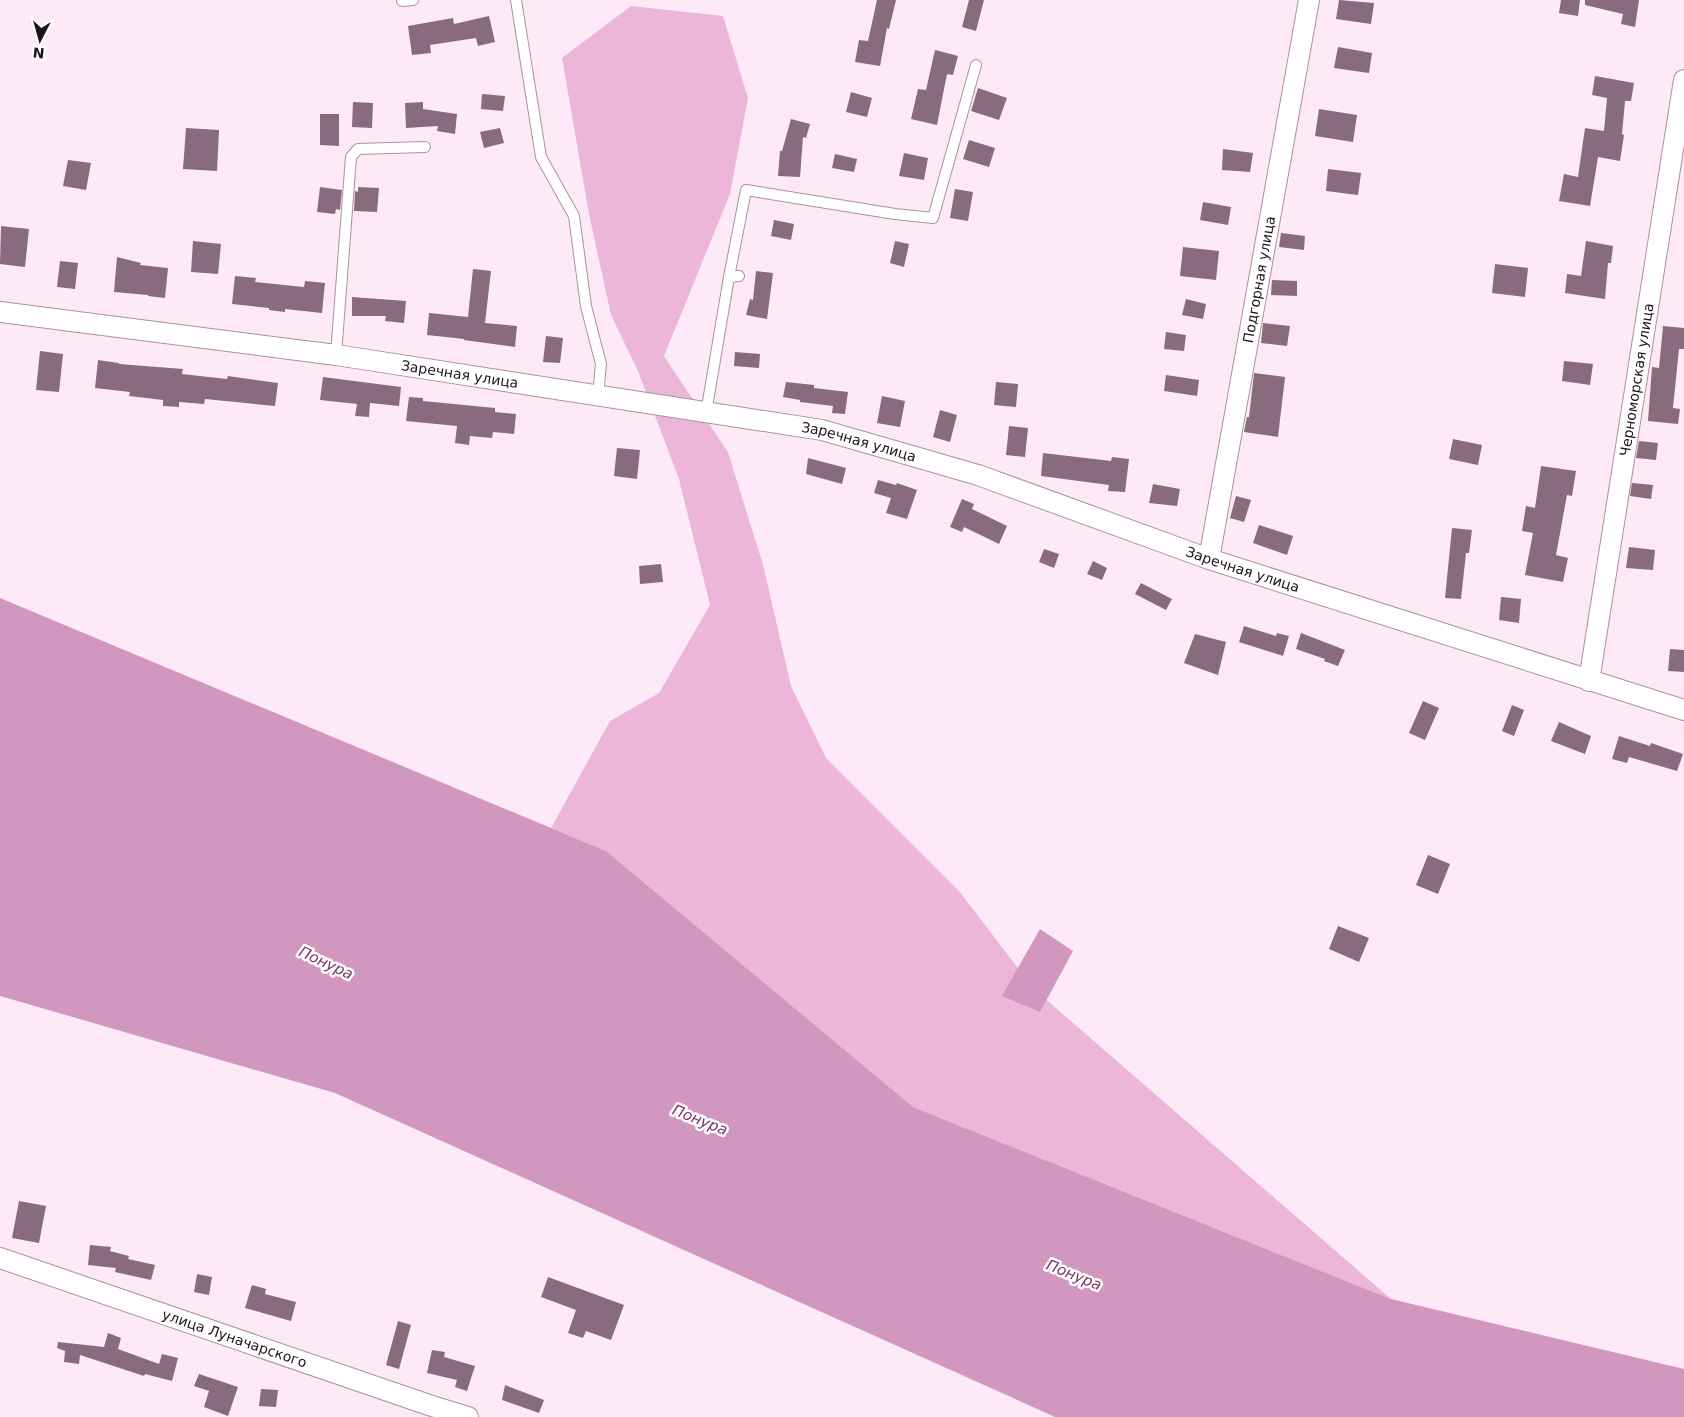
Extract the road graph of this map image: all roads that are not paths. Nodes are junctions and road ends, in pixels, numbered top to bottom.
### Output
1 (413, 0) edge
2 (516, 0) edge
3 (1309, 0) edge
4 (402, 1) dead end
5 (976, 65) dead end
6 (1684, 80) edge
7 (425, 147) dead end
8 (0, 312) edge
9 (336, 355) junction
10 (598, 396) junction
11 (706, 413) junction
12 (1209, 559) junction
13 (1589, 681) junction
14 (1684, 710) edge
15 (0, 1258) edge
16 (468, 1417) edge

1 - 4 lane
2 - 10 lane
3 - 12 street, Подгорная улица
5 - 11 lane
6 - 13 street, Черноморская улица
7 - 9 lane
8 - 9 street, Заречная улица
9 - 10 street, Заречная улица
10 - 11 street, Заречная улица
11 - 12 street, Заречная улица
12 - 13 street, Заречная улица
13 - 14 street, Заречная улица
15 - 16 street, улица Луначарского

